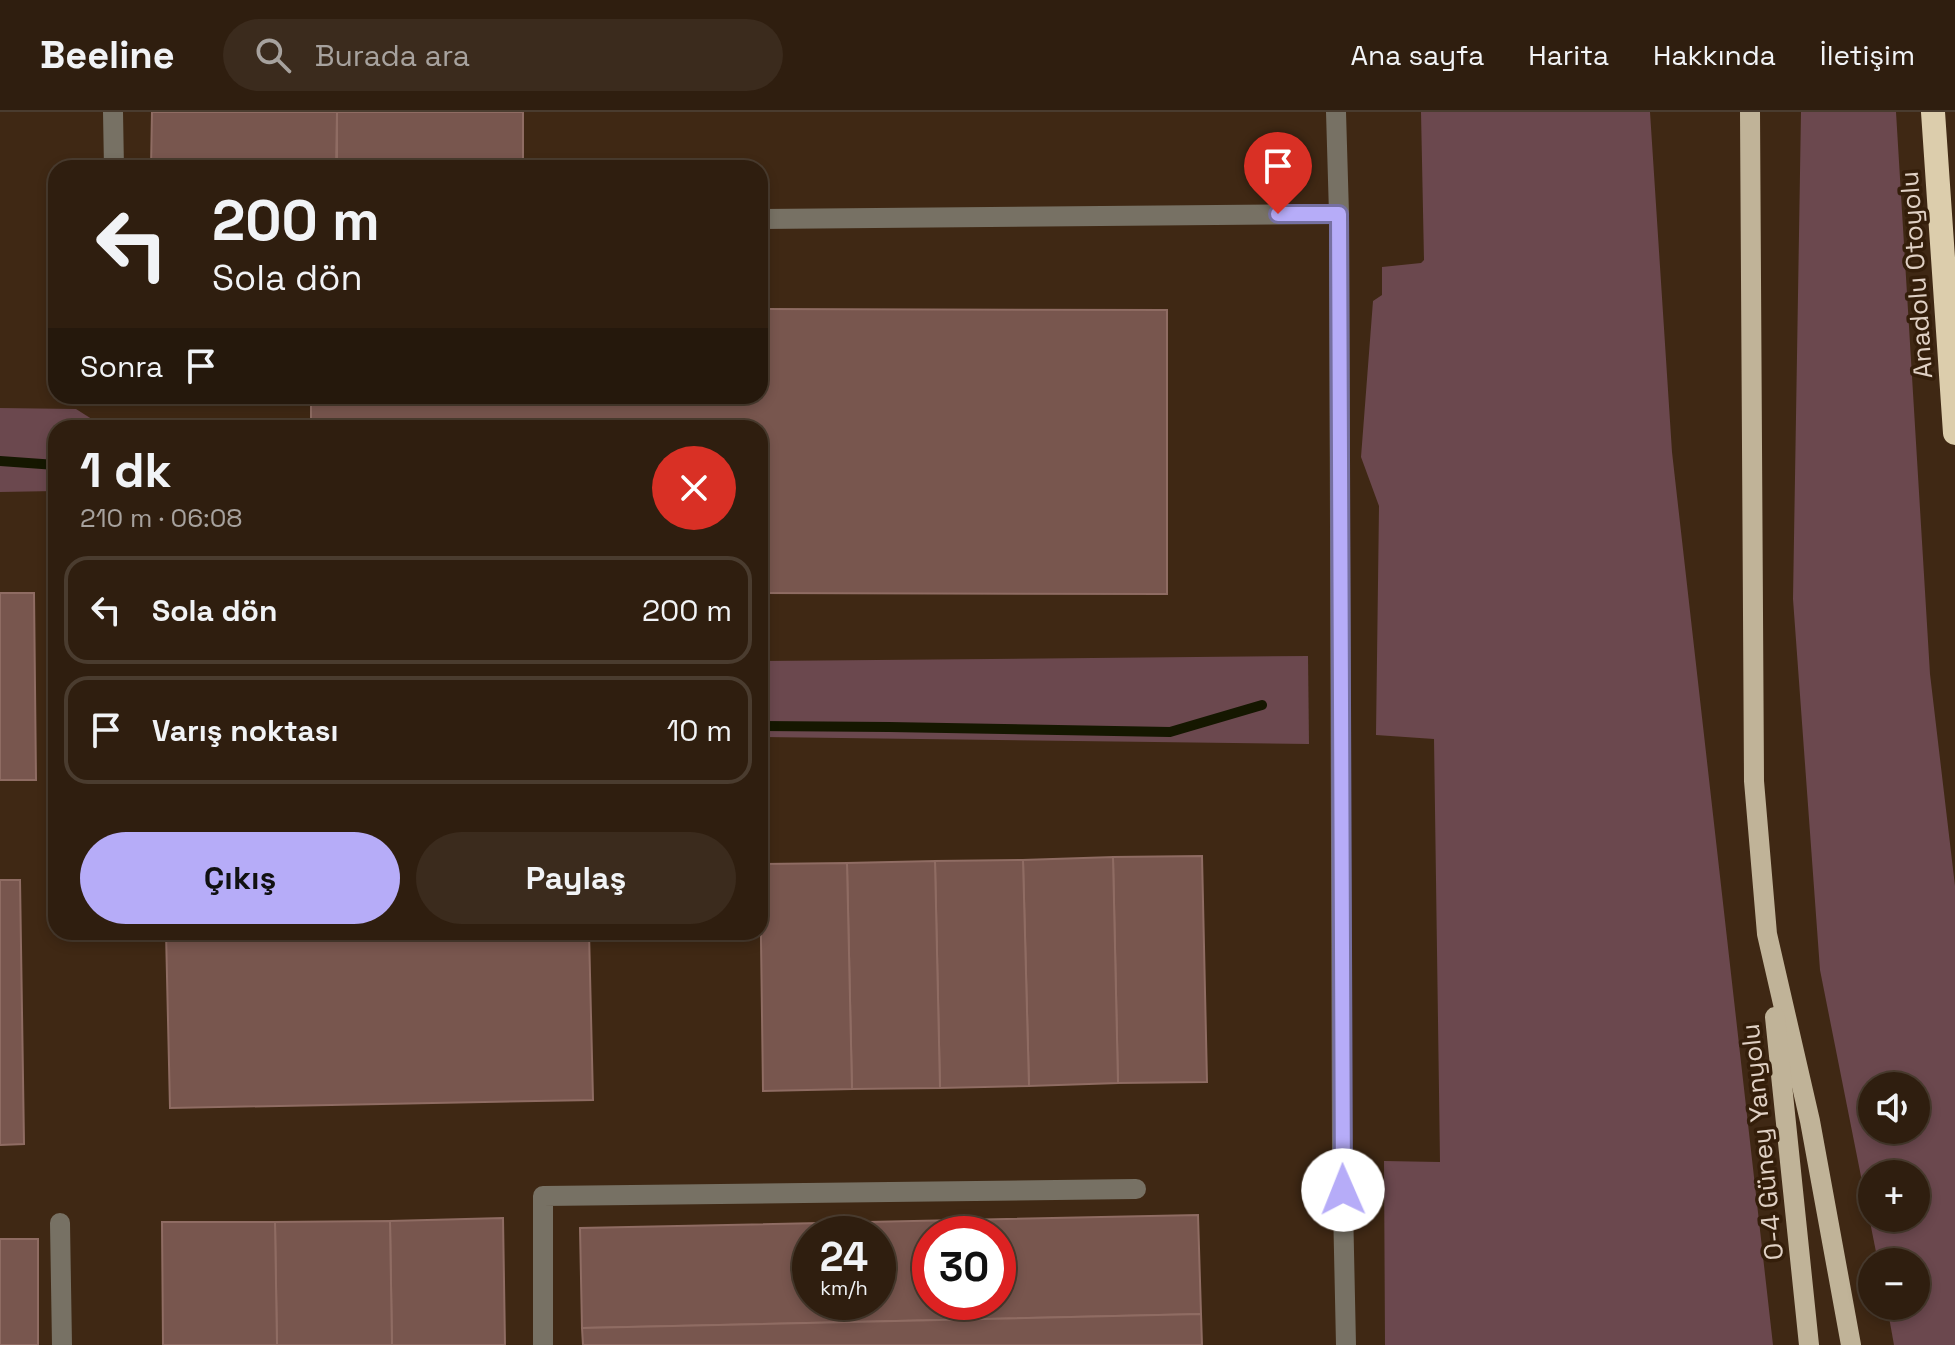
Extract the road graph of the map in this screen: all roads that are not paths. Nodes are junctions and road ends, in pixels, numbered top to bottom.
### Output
1 (113, 112) edge
2 (1336, 112) edge
3 (1750, 112) edge
4 (1933, 112) edge
5 (114, 160) edge
6 (1339, 214) junction
7 (768, 219) edge
8 (1955, 433) edge
9 (1767, 934) junction
10 (1136, 1189) dead end
11 (60, 1223) dead end
12 (62, 1345) edge
13 (543, 1345) edge
14 (1346, 1345) edge
15 (1809, 1345) edge
16 (1851, 1345) edge

1 - 5 street
2 - 6 street
3 - 9 main road
4 - 8 highway, Anadolu Otoyolu
6 - 7 street
6 - 14 street
9 - 15 main road, O-4 Güney Yanyolu
9 - 16 main road
10 - 13 street
11 - 12 street

